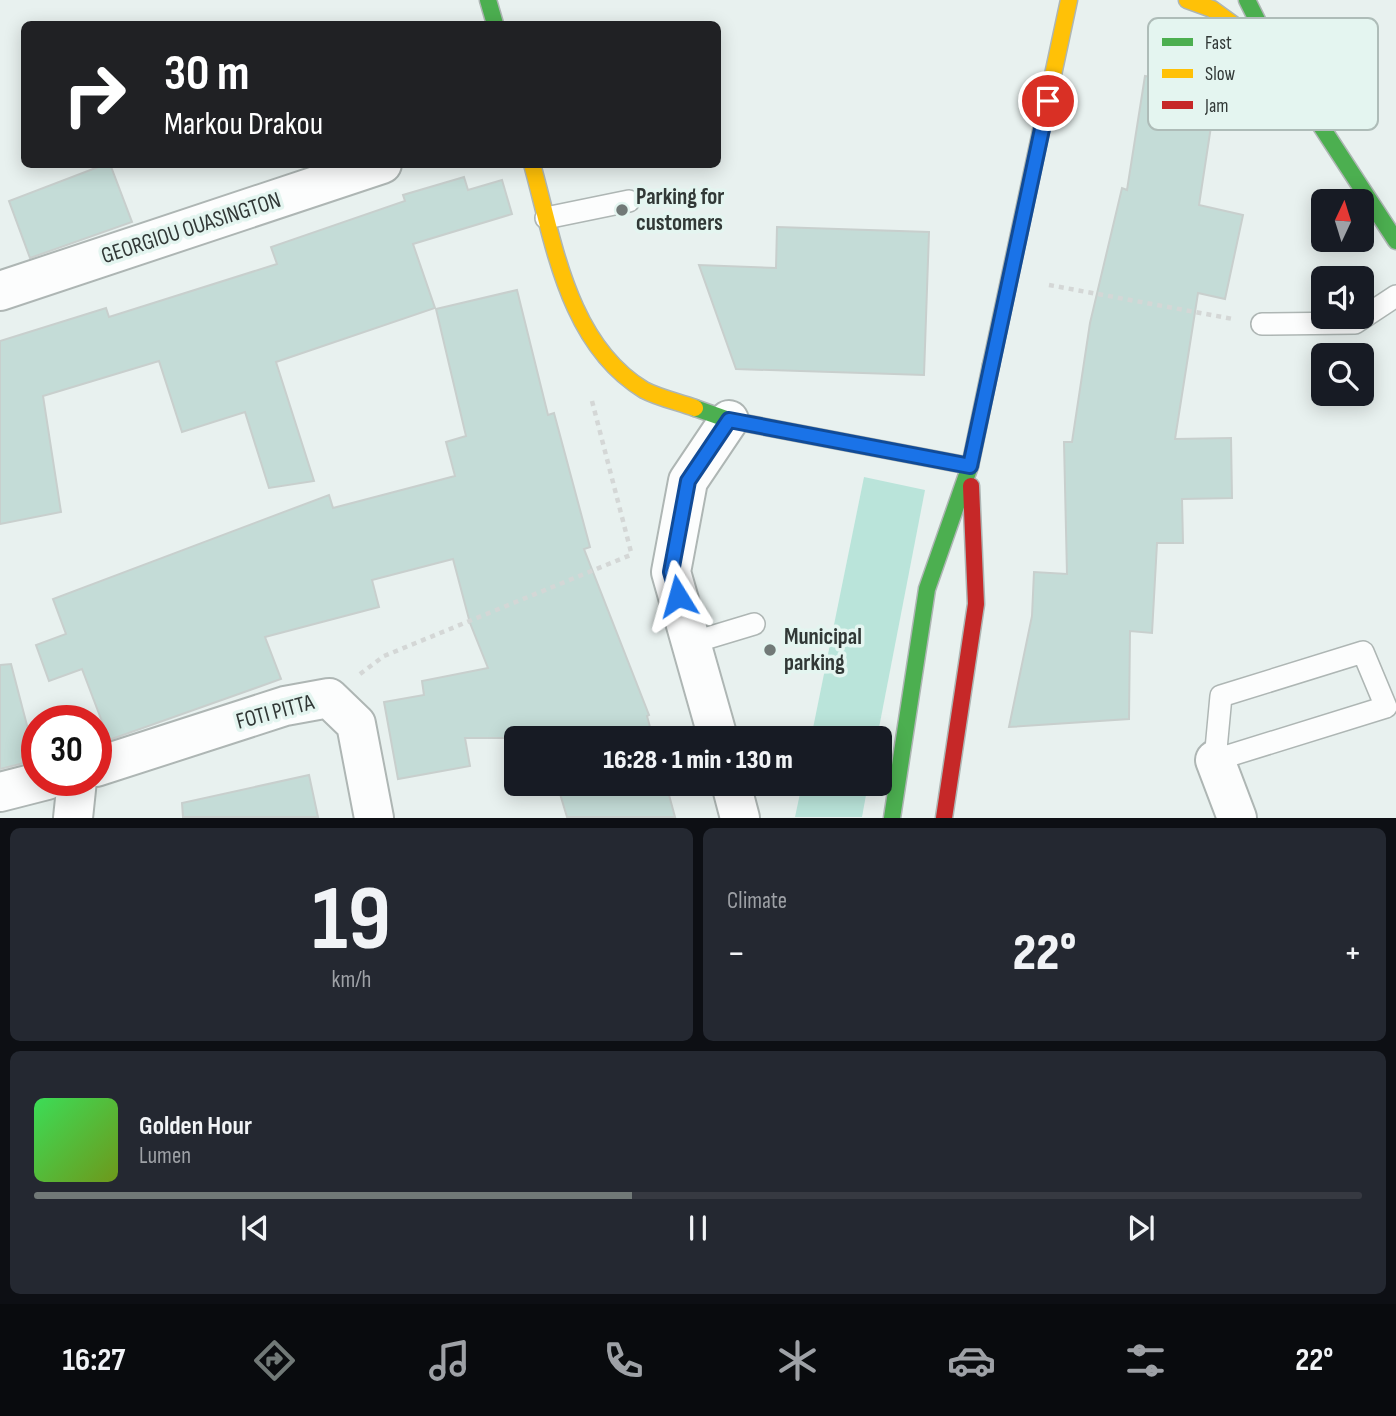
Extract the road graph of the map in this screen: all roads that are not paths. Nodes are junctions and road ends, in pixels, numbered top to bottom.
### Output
1 (488, 0) edge
2 (1069, 0) edge
3 (1187, 0) edge
4 (1247, 0) edge
5 (1224, 18) edge
6 (1256, 18) edge
7 (494, 21) edge
8 (1324, 130) edge
9 (370, 168) edge
10 (533, 168) edge
11 (629, 201) dead end
12 (546, 218) junction
13 (1396, 241) edge
14 (0, 291) edge
15 (1396, 296) edge
16 (1262, 324) road end
17 (729, 420) junction
18 (970, 466) junction
19 (754, 624) dead end
20 (691, 643) junction
21 (715, 726) edge
22 (1215, 760) junction
23 (112, 762) edge
24 (21, 787) edge
25 (0, 792) edge
26 (75, 796) edge
27 (734, 796) edge
28 (73, 817) edge
29 (374, 817) edge
30 (740, 817) edge
31 (892, 817) edge
32 (944, 817) edge
33 (1237, 817) edge

1 - 7 main road
2 - 18 main road
3 - 5 main road
4 - 6 main road
8 - 13 main road
9 - 14 street, GEORGIOU OUASINGTON
10 - 12 main road
11 - 12 lane
12 - 17 main road
15 - 16 lane
17 - 18 main road
17 - 20 street
18 - 31 main road
18 - 32 main road
19 - 20 lane
20 - 21 street
22 - 22 lane
22 - 33 street
23 - 29 street, FOTI PITTA
24 - 25 street
26 - 28 street
27 - 30 street

